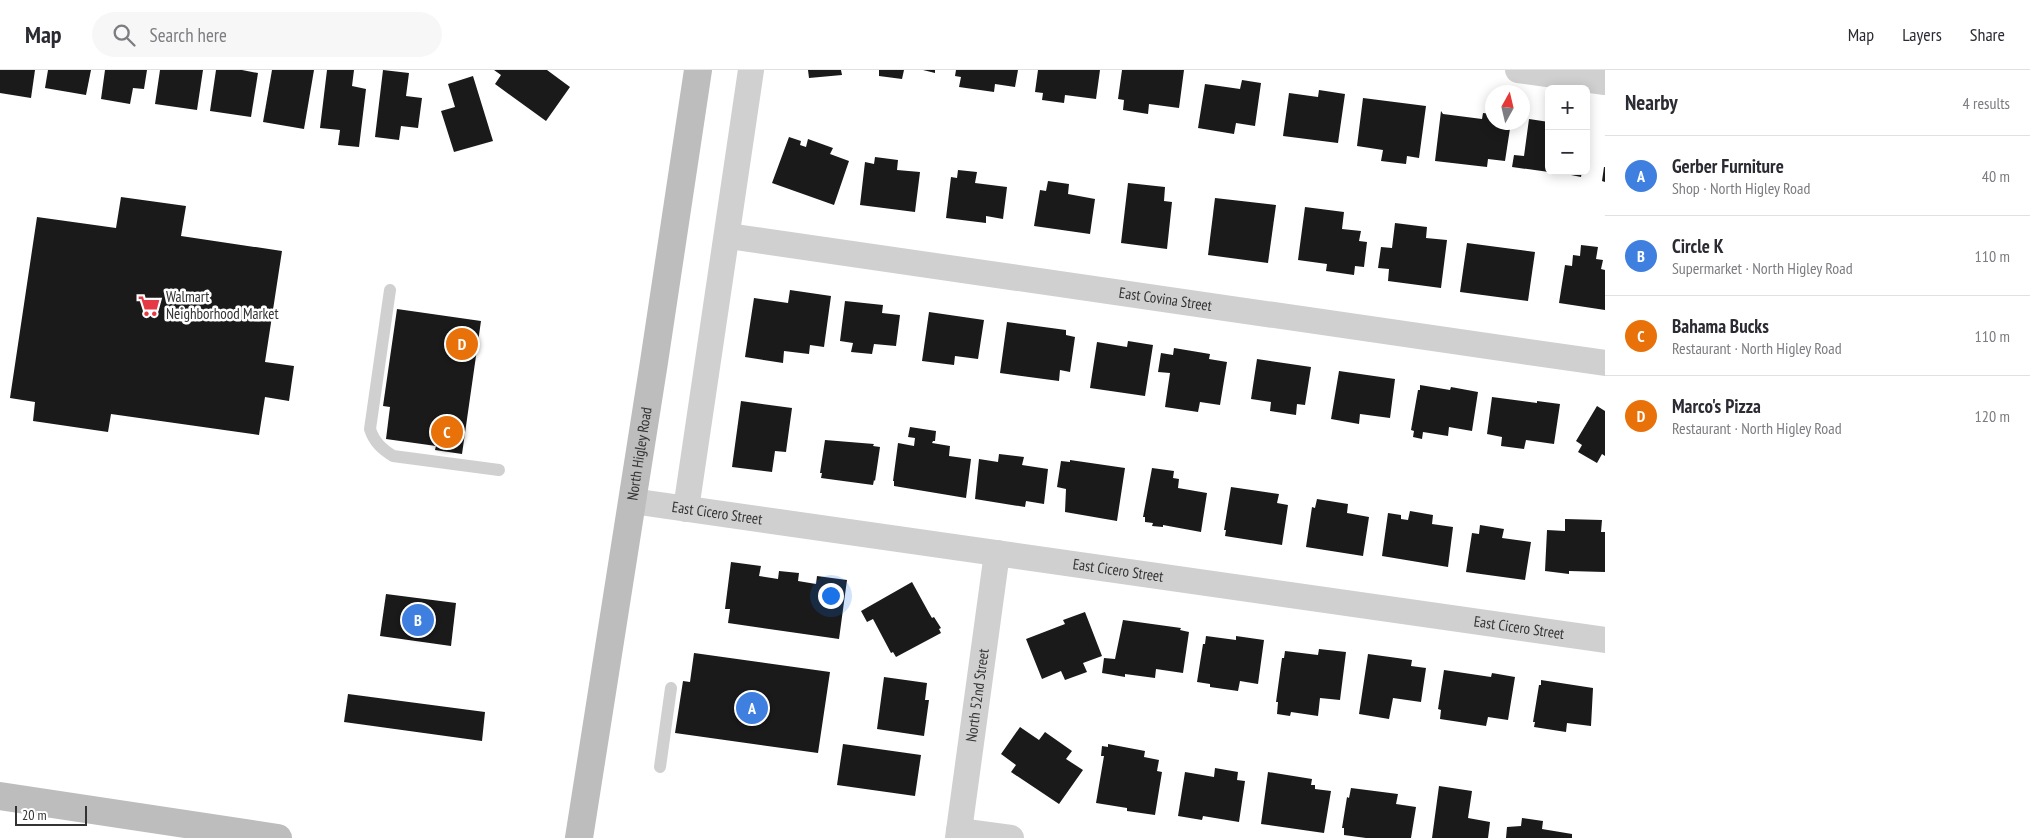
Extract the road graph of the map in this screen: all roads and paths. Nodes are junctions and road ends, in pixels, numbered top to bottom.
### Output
1 (698, 70) edge
2 (751, 70) edge
3 (1518, 70) edge
4 (1605, 82) edge
5 (728, 236) junction
6 (390, 290) dead end
7 (1605, 363) edge
8 (499, 470) dead end
9 (632, 501) junction
10 (686, 509) junction
11 (997, 553) junction
12 (1605, 640) edge
13 (671, 688) dead end
14 (660, 768) dead end
15 (0, 796) edge
16 (958, 834) edge
17 (278, 838) edge
18 (579, 838) edge
19 (1011, 838) edge

1 - 9 main road, North Higley Road
2 - 5 street
3 - 4 street
5 - 7 street, East Covina Street
5 - 10 street
6 - 8 lane
9 - 10 street, East Cicero Street
9 - 18 main road, North Higley Road
10 - 11 street, East Cicero Street
11 - 12 street, East Cicero Street
11 - 16 street, North 52nd Street
13 - 14 lane
15 - 17 main road
16 - 19 street

